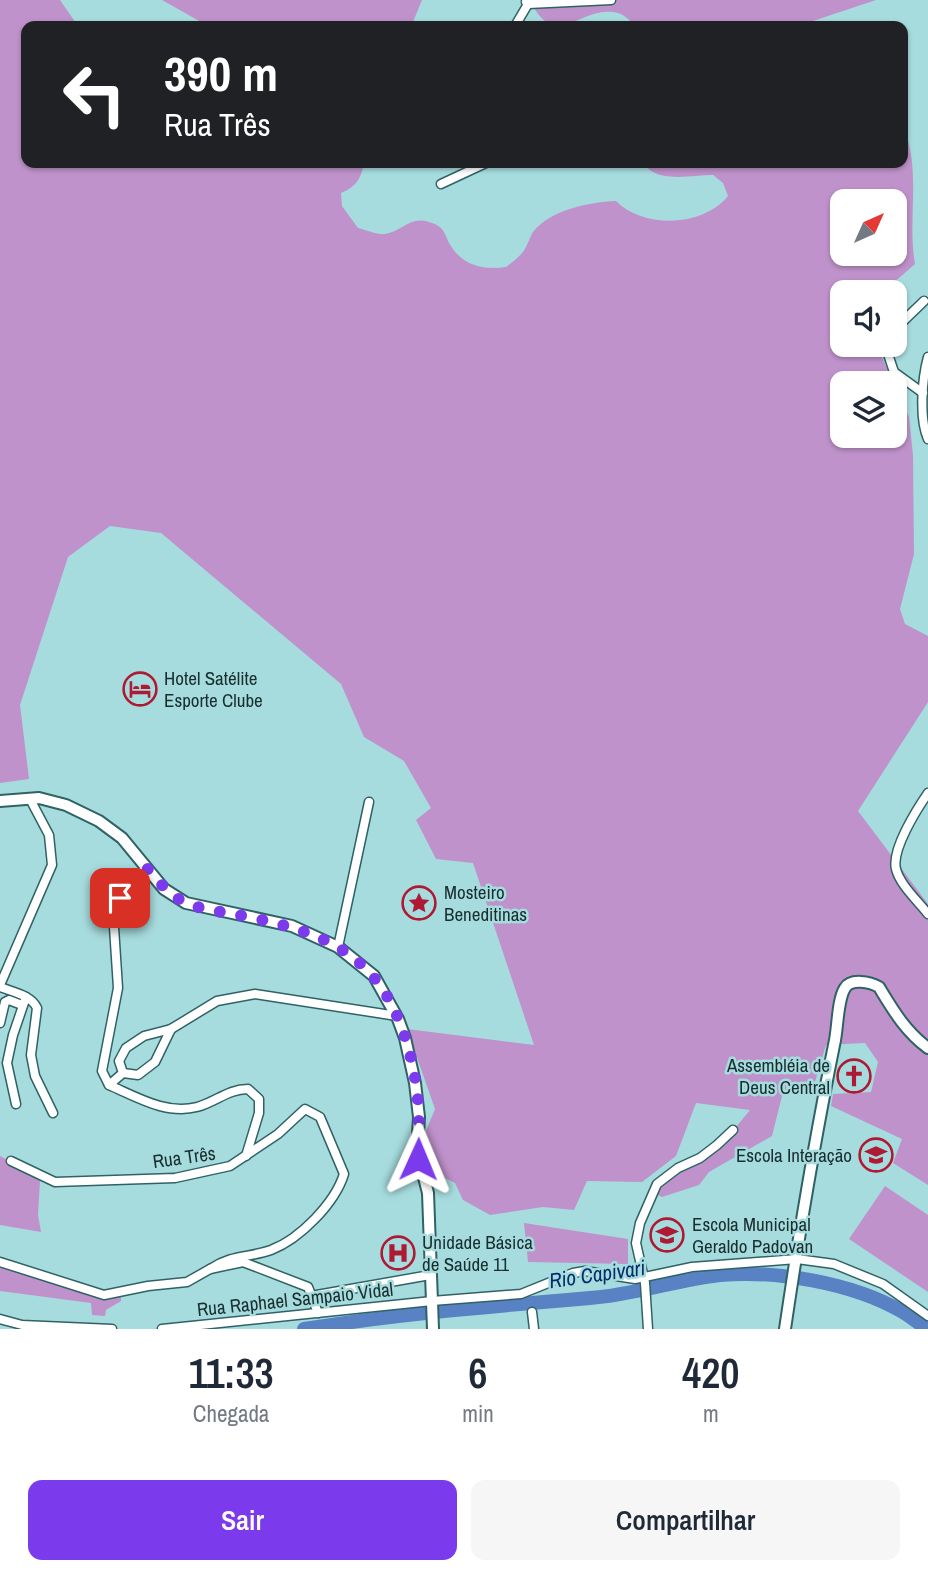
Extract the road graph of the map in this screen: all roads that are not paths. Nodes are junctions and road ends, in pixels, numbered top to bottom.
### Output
1 (611, 0) edge
2 (526, 2) edge
3 (519, 21) edge
4 (475, 168) edge
5 (441, 184) dead end
6 (924, 301) dead end
7 (907, 317) edge
8 (889, 357) edge
9 (928, 358) edge
10 (923, 393) junction
11 (926, 412) edge
12 (928, 439) edge
13 (928, 793) edge
14 (30, 799) junction
15 (0, 801) edge
16 (369, 802) dead end
17 (146, 867) junction
18 (928, 914) edge
19 (338, 947) junction
20 (0, 986) edge
21 (24, 1001) junction
22 (397, 1016) junction
23 (0, 1023) edge
24 (171, 1028) junction
25 (928, 1048) edge
26 (123, 1073) junction
27 (109, 1085) junction
28 (16, 1104) dead end
29 (53, 1113) dead end
30 (733, 1130) dead end
31 (246, 1156) junction
32 (11, 1161) dead end
33 (0, 1262) edge
34 (796, 1265) junction
35 (211, 1269) junction
36 (430, 1275) junction
37 (644, 1281) junction
38 (311, 1296) junction
39 (432, 1304) junction
40 (532, 1312) dead end
41 (318, 1313) junction
42 (928, 1316) edge
43 (0, 1318) edge
44 (432, 1324) edge
45 (93, 1329) edge
46 (112, 1329) edge
47 (162, 1329) edge
48 (534, 1329) edge
49 (648, 1329) edge
50 (785, 1329) edge

1 - 2 street
2 - 3 street
4 - 5 street
6 - 7 street
8 - 10 street
9 - 10 street
10 - 11 street
11 - 12 street
13 - 18 street
14 - 15 street
14 - 17 street
14 - 20 street
16 - 19 street
17 - 19 street
17 - 27 street
19 - 22 street
20 - 21 street
21 - 23 street
21 - 28 street
21 - 29 street
22 - 24 street
22 - 36 street
24 - 26 street
24 - 26 street
25 - 34 street
26 - 27 street
27 - 31 street
30 - 37 street
31 - 32 street, Rua Três
31 - 35 street, Rua Três
33 - 35 street
34 - 37 street, Rua Raphael Sampaio Vidal
34 - 42 street, Rua Raphael Sampaio Vidal
34 - 50 street
35 - 38 street
36 - 38 street
36 - 39 street
37 - 39 street, Rua Raphael Sampaio Vidal
37 - 49 street
38 - 41 street
39 - 41 street, Rua Raphael Sampaio Vidal
39 - 44 street
40 - 48 street
41 - 47 street, Rua Raphael Sampaio Vidal
43 - 45 street
45 - 46 street

